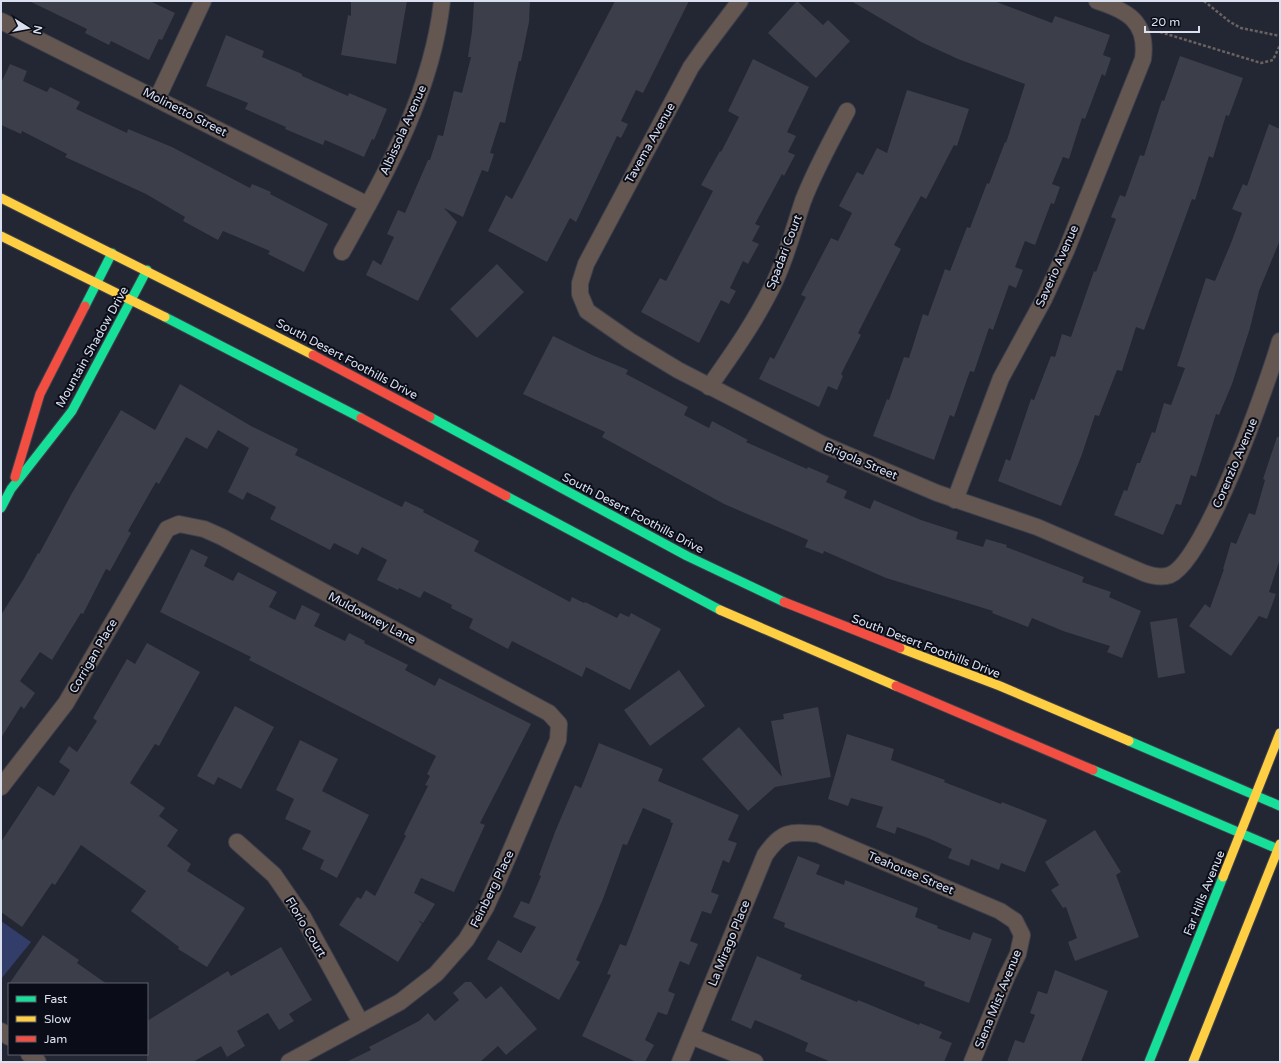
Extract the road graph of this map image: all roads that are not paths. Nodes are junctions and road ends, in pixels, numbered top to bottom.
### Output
1 (203, 1) edge
2 (442, 1) edge
3 (740, 1) edge
4 (1097, 1) edge
5 (1, 21) edge
6 (157, 99) junction
7 (848, 111) dead end
8 (1, 198) edge
9 (368, 205) junction
10 (1, 236) edge
11 (342, 252) dead end
12 (112, 253) junction
13 (147, 270) junction
14 (97, 282) junction
15 (580, 294) joint
16 (132, 300) junction
17 (1280, 341) edge
18 (709, 387) junction
19 (11, 489) junction
20 (955, 500) junction
21 (1, 508) edge
22 (179, 524) joint
23 (1171, 575) joint
24 (559, 724) joint
25 (1280, 733) edge
26 (1, 787) edge
27 (1255, 795) junction
28 (1277, 805) edge
29 (789, 833) joint
30 (1241, 834) junction
31 (237, 842) dead end
32 (1279, 848) edge
33 (1022, 936) joint
34 (361, 1023) junction
35 (691, 1036) junction
36 (30, 1055) edge
37 (38, 1062) edge
38 (289, 1062) edge
39 (680, 1062) edge
40 (755, 1062) edge
41 (972, 1062) edge
42 (1149, 1062) edge
43 (1193, 1062) edge

1 - 6 street
2 - 9 street, Albissola Avenue
3 - 15 street, Tavema Avenue
4 - 20 street, Saverio Avenue
5 - 6 street, Molinetto Street
6 - 9 street, Molinetto Street
7 - 18 street, Spadari Court
8 - 12 main road, South Desert Foothills Drive
9 - 11 street, Albissola Avenue
10 - 14 main road
12 - 13 main road, South Desert Foothills Drive
12 - 14 main road, Mountain Shadow Drive
13 - 16 main road, Mountain Shadow Drive
13 - 27 main road, South Desert Foothills Drive
14 - 16 main road
14 - 19 main road, Mountain Shadow Drive
15 - 18 street, Brigola Street
16 - 19 main road, Mountain Shadow Drive
16 - 30 main road
17 - 23 street, Corenzio Avenue
18 - 20 street, Brigola Street
19 - 21 main road, Mountain Shadow Drive
20 - 23 street, Brigola Street
22 - 24 street, Muldowney Lane
22 - 26 street, Corrigan Place
24 - 34 street, Feinberg Place
25 - 27 main road, Far Hills Avenue
27 - 28 main road, South Desert Foothills Drive
27 - 30 main road, Far Hills Avenue
29 - 33 street, Teahouse Street
29 - 35 street, La Mirago Place
30 - 32 main road
30 - 42 main road, Far Hills Avenue
31 - 34 street, Florio Court
32 - 43 main road
33 - 41 street, Siena Mist Avenue
34 - 38 street, Feinberg Place
35 - 39 street, La Mirago Place
35 - 40 street
36 - 37 street

